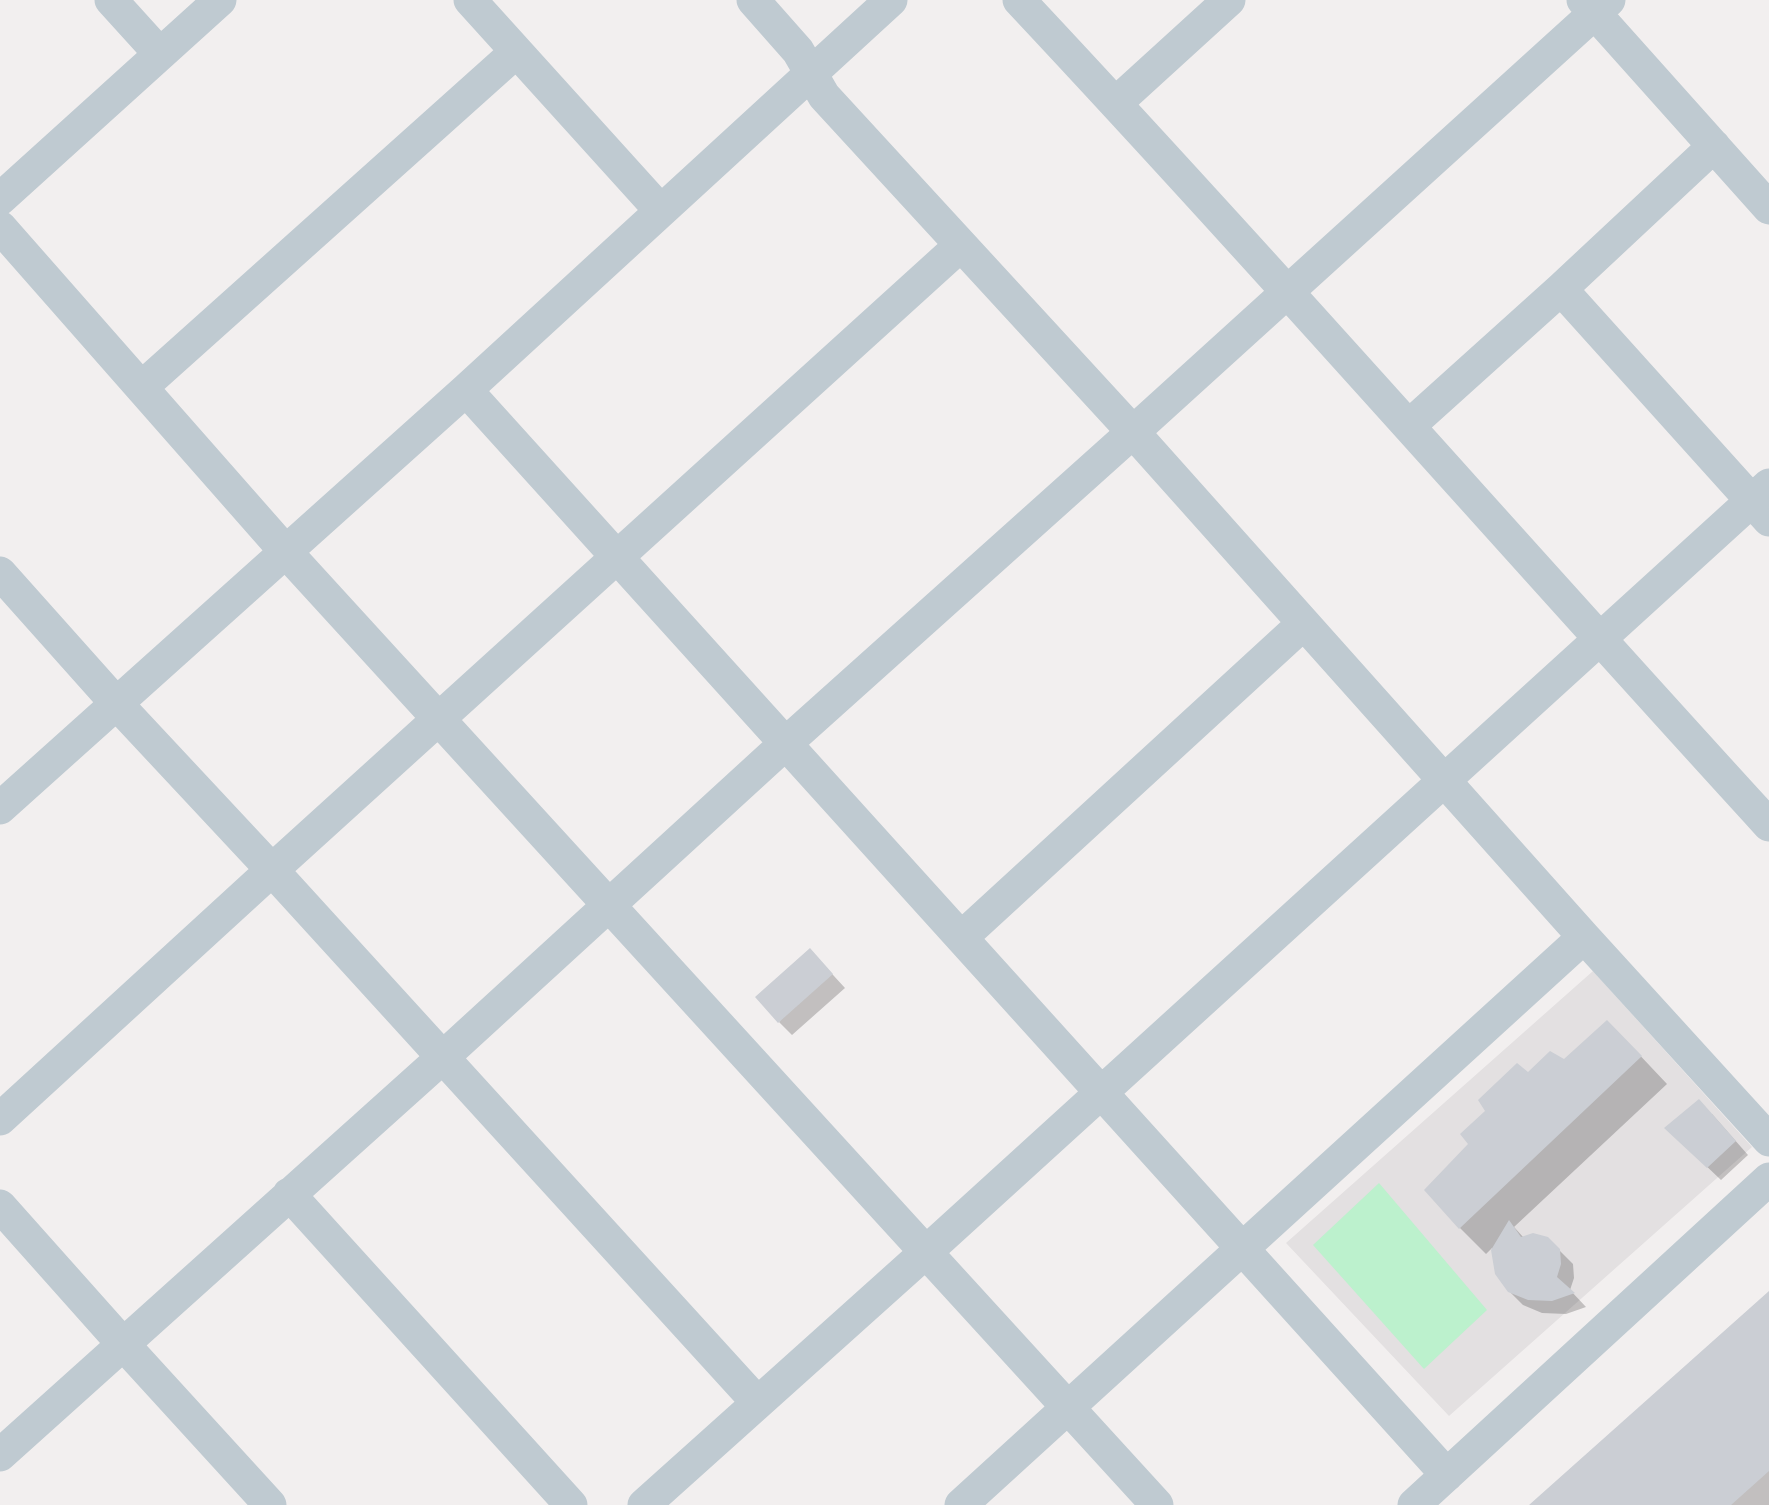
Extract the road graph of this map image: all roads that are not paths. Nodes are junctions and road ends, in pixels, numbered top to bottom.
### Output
1 (111, 0) edge
2 (220, 0) edge
3 (470, 0) edge
4 (753, 0) edge
5 (891, 0) edge
6 (1019, 0) edge
7 (1229, 0) edge
8 (1595, 4) edge
9 (516, 51) junction
10 (160, 54) junction
11 (811, 74) junction
12 (1116, 103) junction
13 (1714, 146) junction
14 (0, 199) edge
15 (1769, 208) edge
16 (660, 210) junction
17 (0, 227) edge
18 (961, 245) junction
19 (1561, 289) junction
20 (1287, 291) junction
21 (142, 387) junction
22 (466, 390) junction
23 (1410, 425) junction
24 (1133, 432) junction
25 (1763, 502) edge
26 (286, 552) junction
27 (617, 557) junction
28 (0, 573) edge
29 (1303, 624) junction
30 (1599, 639) junction
31 (116, 703) junction
32 (439, 719) junction
33 (785, 744) junction
34 (1444, 780) junction
35 (0, 808) edge
36 (1769, 825) edge
37 (272, 870) junction
38 (609, 906) junction
39 (962, 937) junction
40 (1584, 937) junction
41 (442, 1058) junction
42 (1101, 1091) junction
43 (0, 1119) edge
44 (1769, 1140) edge
45 (1769, 1179) edge
46 (289, 1194) junction
47 (0, 1206) edge
48 (1242, 1249) junction
49 (926, 1252) junction
50 (123, 1344) junction
51 (758, 1402) junction
52 (1068, 1408) junction
53 (0, 1455) edge
54 (1447, 1475) junction
55 (270, 1505) edge
56 (571, 1505) edge
57 (644, 1505) edge
58 (961, 1505) edge
59 (1157, 1505) edge
60 (1414, 1505) edge

1 - 10 street
2 - 10 street
3 - 9 street
4 - 11 street
5 - 11 street
6 - 12 street
7 - 12 street
8 - 13 street
8 - 20 street
9 - 16 street
9 - 21 street
10 - 14 street
11 - 16 street
11 - 18 street
12 - 20 street
13 - 15 street
13 - 19 street
16 - 22 street
17 - 21 street
18 - 24 street
18 - 27 street
19 - 23 street
19 - 25 street
20 - 23 street
20 - 24 street
21 - 26 street
22 - 26 street
22 - 27 street
23 - 30 street
24 - 29 street
24 - 33 street
25 - 30 street
26 - 31 street
26 - 32 street
27 - 32 street
27 - 33 street
28 - 31 street
29 - 34 street
29 - 39 street
30 - 34 street
30 - 36 street
31 - 35 street
31 - 37 street
32 - 37 street
32 - 38 street
33 - 38 street
33 - 39 street
34 - 40 street
34 - 42 street
37 - 41 street
37 - 43 street
38 - 41 street
38 - 49 street
39 - 42 street
40 - 44 street
40 - 48 street
41 - 46 street
41 - 51 street
42 - 48 street
42 - 49 street
45 - 54 street
46 - 50 street
46 - 56 street
47 - 50 street
48 - 52 street
48 - 54 street
49 - 51 street
49 - 52 street
50 - 53 street
50 - 55 street
51 - 57 street
52 - 58 street
52 - 59 street
54 - 60 street

